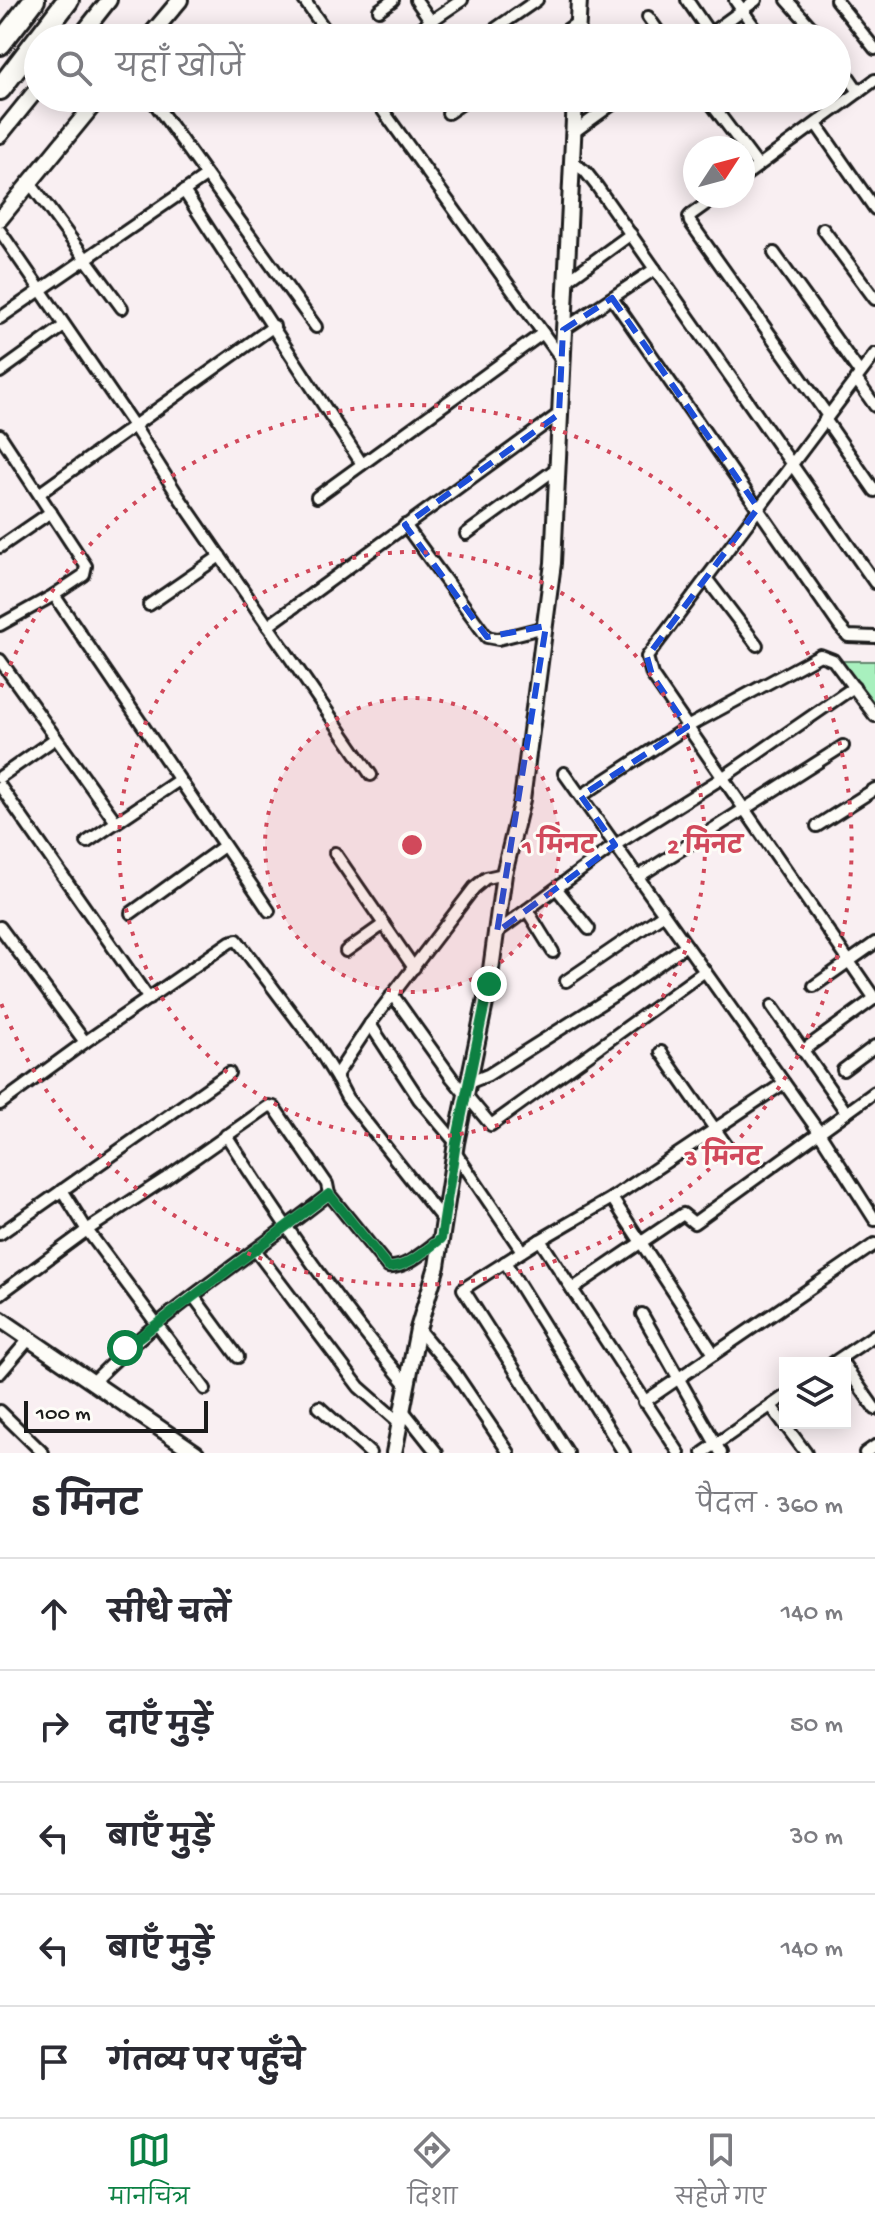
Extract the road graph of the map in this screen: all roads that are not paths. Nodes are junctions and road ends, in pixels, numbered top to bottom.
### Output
1 (34, 0) edge
2 (68, 0) edge
3 (109, 0) edge
4 (180, 0) edge
5 (304, 0) edge
6 (393, 0) edge
7 (416, 0) edge
8 (462, 0) edge
9 (537, 0) edge
10 (579, 0) edge
11 (687, 0) edge
12 (735, 0) edge
13 (756, 0) edge
14 (787, 0) edge
15 (836, 0) edge
16 (379, 10) dead end
17 (742, 10) junction
18 (648, 17) dead end
19 (431, 21) junction
20 (578, 22) joint
21 (50, 24) edge
22 (90, 24) edge
23 (160, 24) edge
24 (321, 24) edge
25 (427, 24) edge
26 (433, 24) edge
27 (502, 24) edge
28 (575, 24) edge
29 (653, 24) edge
30 (702, 24) edge
31 (724, 24) edge
32 (752, 24) edge
33 (808, 24) edge
34 (0, 44) edge
35 (875, 49) edge
36 (24, 57) edge
37 (851, 80) edge
38 (875, 80) edge
39 (0, 89) edge
40 (859, 92) junction
41 (851, 98) edge
42 (24, 105) edge
43 (88, 112) edge
44 (161, 112) edge
45 (384, 112) edge
46 (575, 112) edge
47 (602, 112) edge
48 (718, 112) edge
49 (832, 112) edge
50 (816, 124) junction
51 (574, 132) junction
52 (0, 135) edge
53 (572, 162) junction
54 (758, 166) junction
55 (755, 168) edge
56 (206, 176) junction
57 (30, 183) junction
58 (184, 191) junction
59 (700, 208) edge
60 (875, 209) edge
61 (0, 219) edge
62 (823, 229) dead end
63 (0, 231) edge
64 (631, 234) junction
65 (774, 253) dead end
66 (87, 259) junction
67 (655, 269) junction
68 (565, 282) junction
69 (42, 291) junction
70 (612, 298) junction
71 (875, 299) edge
72 (122, 308) dead end
73 (0, 318) edge
74 (64, 326) junction
75 (274, 326) junction
76 (316, 327) dead end
77 (563, 330) junction
78 (543, 333) junction
79 (875, 354) edge
80 (561, 358) junction
81 (0, 372) edge
82 (858, 376) junction
83 (875, 406) edge
84 (559, 414) junction
85 (827, 417) junction
86 (134, 426) junction
87 (1, 437) edge
88 (792, 462) junction
89 (362, 464) junction
90 (557, 468) junction
91 (875, 491) edge
92 (40, 493) junction
93 (317, 497) dead end
94 (758, 508) junction
95 (51, 512) junction
96 (405, 525) junction
97 (466, 534) dead end
98 (0, 547) edge
99 (220, 556) junction
100 (706, 578) junction
101 (875, 583) edge
102 (54, 595) junction
103 (149, 605) dead end
104 (0, 625) edge
105 (268, 626) junction
106 (545, 627) junction
107 (875, 637) edge
108 (757, 645) dead end
109 (1, 665) edge
110 (854, 687) junction
111 (875, 716) edge
112 (687, 727) junction
113 (56, 738) junction
114 (843, 746) dead end
115 (564, 773) dead end
116 (371, 775) dead end
117 (0, 777) edge
118 (722, 778) junction
119 (179, 780) junction
120 (0, 786) edge
121 (875, 789) edge
122 (581, 796) junction
123 (744, 810) junction
124 (116, 822) junction
125 (817, 826) dead end
126 (87, 842) dead end
127 (615, 845) junction
128 (224, 846) junction
129 (335, 853) dead end
130 (504, 874) junction
131 (638, 877) junction
132 (557, 889) junction
133 (527, 910) junction
134 (269, 911) dead end
135 (131, 913) dead end
136 (664, 914) junction
137 (384, 924) junction
138 (0, 927) edge
139 (589, 929) dead end
140 (497, 932) junction
141 (875, 943) edge
142 (686, 945) junction
143 (346, 951) dead end
144 (553, 952) dead end
145 (849, 961) junction
146 (414, 968) junction
147 (705, 971) junction
148 (566, 981) dead end
149 (814, 986) dead end
150 (392, 994) junction
151 (875, 998) edge
152 (149, 999) junction
153 (772, 1006) dead end
154 (370, 1024) junction
155 (85, 1042) junction
156 (875, 1046) edge
157 (802, 1051) junction
158 (661, 1052) dead end
159 (843, 1070) dead end
160 (229, 1073) dead end
161 (337, 1079) junction
162 (784, 1083) junction
163 (466, 1089) junction
164 (875, 1092) edge
165 (0, 1104) edge
166 (846, 1112) junction
167 (713, 1129) junction
168 (819, 1132) junction
169 (226, 1135) junction
170 (455, 1148) junction
171 (729, 1149) dead end
172 (62, 1190) junction
173 (329, 1194) junction
174 (875, 1196) edge
175 (612, 1198) junction
176 (864, 1203) junction
177 (443, 1220) junction
178 (875, 1220) edge
179 (286, 1229) junction
180 (87, 1230) junction
181 (0, 1234) edge
182 (441, 1239) junction
183 (540, 1240) junction
184 (642, 1244) junction
185 (875, 1244) edge
186 (256, 1251) junction
187 (522, 1251) junction
188 (505, 1262) junction
189 (572, 1289) junction
190 (0, 1294) edge
191 (194, 1297) junction
192 (642, 1314) dead end
193 (0, 1319) edge
194 (157, 1323) junction
195 (418, 1329) junction
196 (875, 1335) edge
197 (30, 1338) junction
198 (714, 1354) junction
199 (238, 1357) dead end
200 (848, 1357) edge
201 (0, 1373) edge
202 (851, 1377) edge
203 (679, 1378) junction
204 (93, 1382) junction
205 (407, 1385) junction
206 (205, 1389) dead end
207 (779, 1400) edge
208 (644, 1402) junction
209 (771, 1406) junction
210 (319, 1407) dead end
211 (875, 1409) edge
212 (0, 1411) edge
213 (401, 1416) junction
214 (875, 1446) edge
215 (718, 1448) edge
216 (43, 1453) edge
217 (196, 1453) edge
218 (370, 1453) edge
219 (394, 1453) edge
220 (437, 1453) edge
221 (509, 1453) edge
222 (568, 1453) edge
223 (624, 1453) edge
224 (679, 1453) edge
225 (703, 1453) edge
226 (806, 1453) edge
227 (865, 1453) edge

1 - 34 highway
2 - 21 highway
3 - 22 street
4 - 23 street
5 - 24 street
6 - 16 street
7 - 19 street
8 - 19 street
9 - 27 street
10 - 20 street
11 - 30 street
12 - 17 street
13 - 17 street
14 - 33 street
15 - 35 street
17 - 31 street
17 - 32 street
18 - 29 street
19 - 25 street
19 - 26 street
20 - 28 street
36 - 39 highway
37 - 40 street
38 - 40 street
40 - 41 street
42 - 52 street
43 - 57 street
44 - 56 street
45 - 78 street
46 - 51 street
47 - 51 street
48 - 54 street
49 - 50 street
50 - 54 street
50 - 60 street
51 - 53 street
53 - 64 street
53 - 68 street
54 - 55 street
56 - 58 street
56 - 76 street
57 - 61 street
57 - 66 street
58 - 66 street
58 - 75 street
59 - 85 street
62 - 71 street
63 - 69 street
64 - 67 street
64 - 68 street
65 - 82 street
66 - 69 street
66 - 72 street
67 - 70 street
67 - 88 street
68 - 77 street
69 - 73 street
69 - 74 street
70 - 77 street
70 - 94 street
74 - 81 street
74 - 86 street
75 - 86 street
75 - 89 street
77 - 80 street
78 - 80 street
78 - 89 street
79 - 82 street
80 - 84 street
82 - 83 street
82 - 85 street
84 - 90 street
84 - 96 street
85 - 88 street
85 - 91 street
86 - 92 street
86 - 99 street
87 - 92 street
88 - 94 street
88 - 101 street
89 - 93 street
90 - 97 street
90 - 106 street
92 - 95 street
94 - 100 street
94 - 107 street
95 - 98 street
95 - 102 street
96 - 105 street
96 - 106 street
99 - 103 street
99 - 105 street
100 - 108 street
100 - 112 street
102 - 104 street
102 - 119 street
105 - 116 street
106 - 130 street
109 - 113 street
110 - 111 street
110 - 112 street
110 - 118 street
112 - 118 street
112 - 122 street
113 - 117 street
113 - 124 street
114 - 123 street
115 - 122 street
118 - 123 street
118 - 127 street
119 - 124 street
119 - 128 street
120 - 152 street
121 - 125 street
122 - 127 street
123 - 131 street
123 - 145 street
124 - 126 street
127 - 131 street
127 - 132 street
128 - 134 street
128 - 135 street
129 - 137 street
130 - 140 street
130 - 146 street
131 - 136 street
132 - 133 street
132 - 139 street
133 - 140 street
133 - 144 street
136 - 142 street
136 - 148 street
137 - 143 street
137 - 146 street
138 - 155 street
140 - 163 street
141 - 145 street
142 - 147 street
142 - 163 street
145 - 149 street
145 - 151 street
146 - 150 street
147 - 162 street
147 - 163 street
150 - 154 street
150 - 163 street
151 - 157 street
152 - 155 street
152 - 161 street
153 - 157 street
154 - 161 street
154 - 170 street
155 - 165 street
156 - 159 street
157 - 166 street
158 - 167 street
160 - 172 street
161 - 177 street
162 - 167 street
162 - 168 street
163 - 170 street
164 - 166 street
166 - 168 street
167 - 171 street
167 - 175 street
168 - 176 street
168 - 184 street
169 - 173 street
169 - 179 street
169 - 180 street
170 - 177 street
170 - 187 street
172 - 180 street
172 - 181 street
173 - 179 street
173 - 182 street
174 - 176 street
175 - 183 street
175 - 184 street
176 - 178 street
177 - 182 street
179 - 186 street
179 - 205 street
180 - 190 street
180 - 194 street
182 - 195 street
183 - 187 street
183 - 189 street
184 - 189 street
184 - 198 street
185 - 198 street
186 - 191 street
186 - 213 street
187 - 188 street
188 - 222 street
188 - 223 street
189 - 208 street
191 - 194 street
191 - 199 street
192 - 203 street
193 - 197 street
194 - 204 street
194 - 206 street
195 - 205 street
195 - 221 street
196 - 200 street
197 - 201 street
197 - 204 street
198 - 203 street
202 - 211 street
203 - 208 street
203 - 215 street
204 - 217 street
205 - 213 street
207 - 209 street
208 - 224 street
209 - 215 street
209 - 226 street
210 - 218 street
212 - 216 street
213 - 219 street
213 - 220 street
214 - 227 street
215 - 225 street

